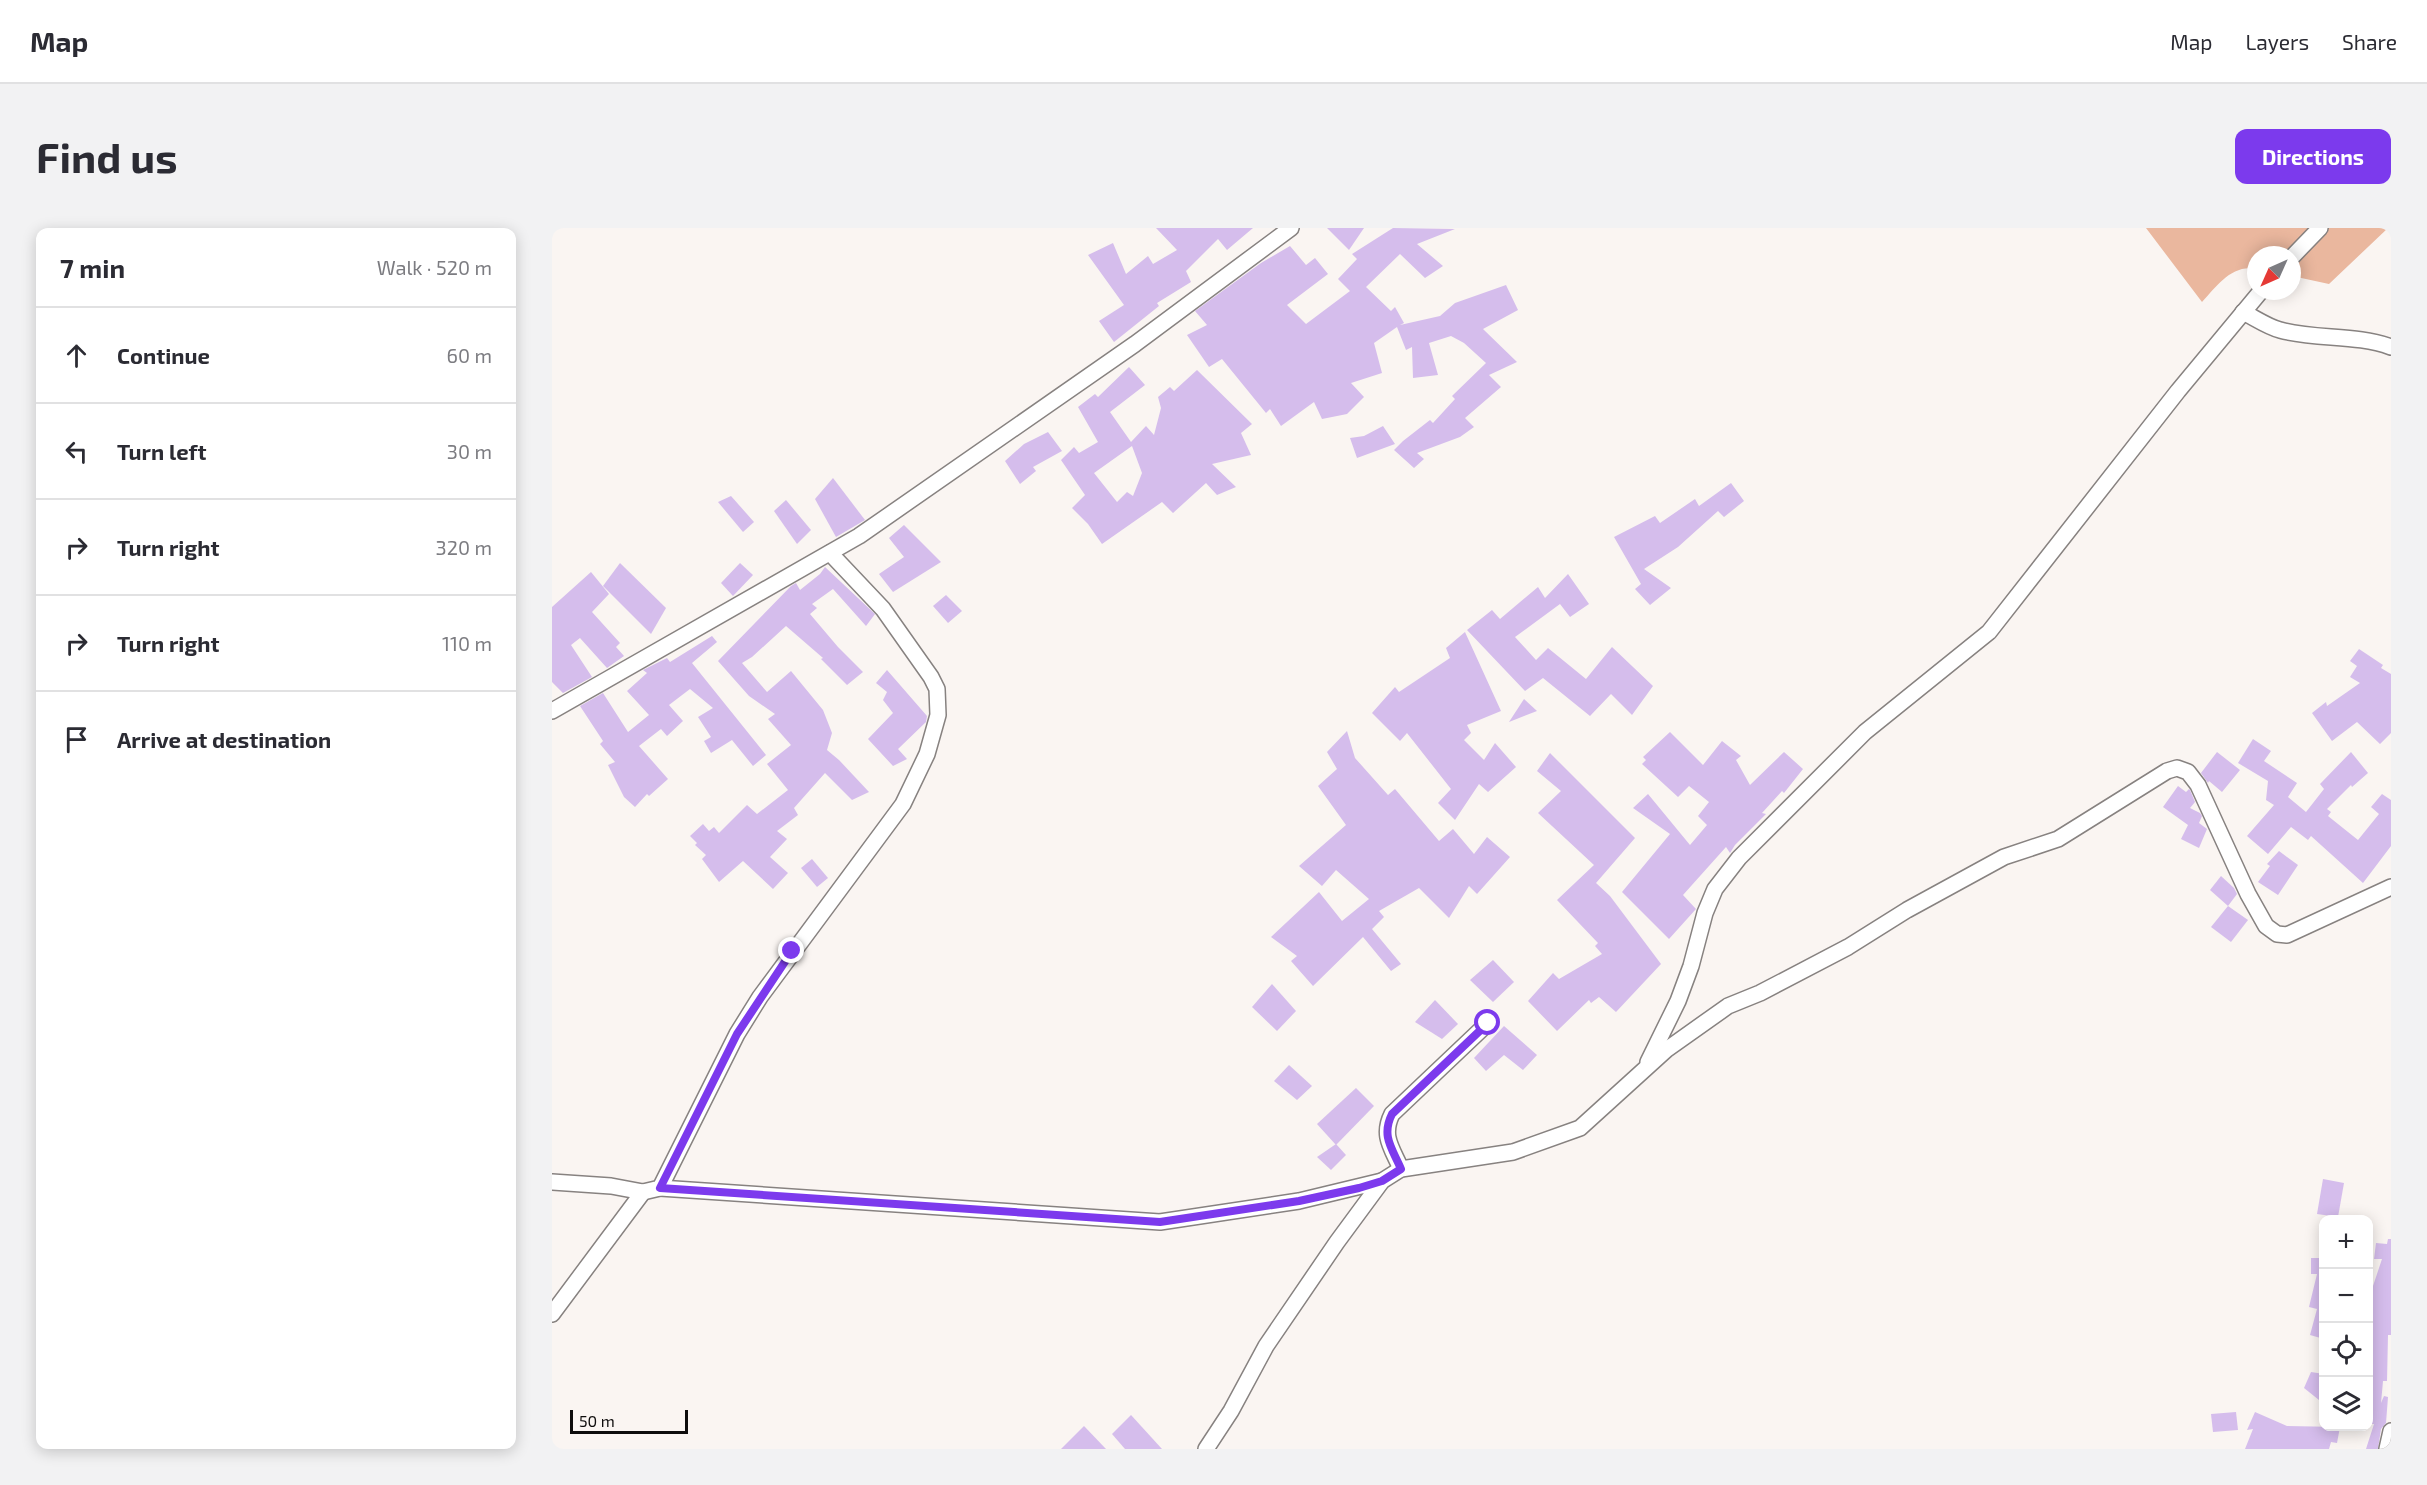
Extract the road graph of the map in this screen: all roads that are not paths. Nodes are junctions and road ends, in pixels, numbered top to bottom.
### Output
1 (1291, 228) edge
2 (2319, 228) edge
3 (2301, 247) edge
4 (2253, 300) edge
5 (2243, 312) junction
6 (2391, 347) edge
7 (830, 553) junction
8 (552, 711) edge
9 (2391, 887) edge
10 (1488, 1023) dead end
11 (1642, 1074) junction
12 (1401, 1169) junction
13 (1382, 1181) junction
14 (552, 1182) edge
15 (660, 1188) junction
16 (643, 1192) junction
17 (552, 1314) edge
18 (2391, 1431) edge
19 (1206, 1449) edge
20 (2387, 1449) edge

1 - 7 street
2 - 3 street
4 - 5 street
5 - 6 street
5 - 11 street
7 - 8 street
7 - 15 street
9 - 11 street
10 - 12 street
11 - 12 street
12 - 13 street
13 - 15 street
13 - 19 street
14 - 16 street
15 - 16 street
16 - 17 street
18 - 20 street

